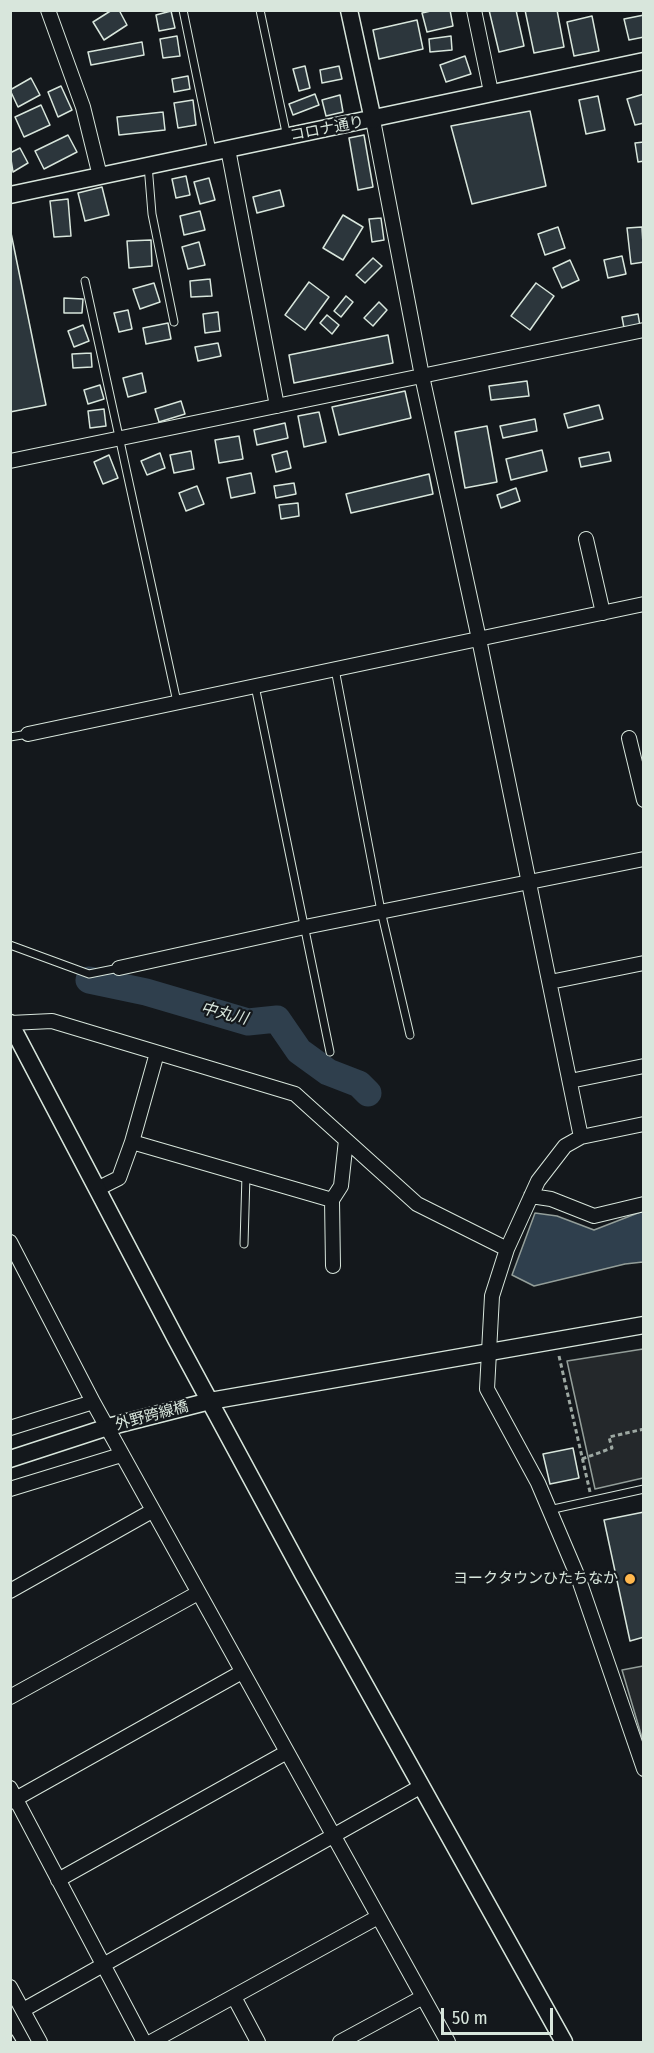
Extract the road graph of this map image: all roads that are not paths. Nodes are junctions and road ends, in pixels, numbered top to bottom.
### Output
1 (48, 10) edge
2 (183, 10) edge
3 (260, 10) edge
4 (349, 10) edge
5 (474, 10) edge
6 (644, 61) edge
7 (491, 93) junction
8 (373, 120) junction
9 (287, 137) junction
10 (220, 151) junction
11 (148, 165) junction
12 (100, 176) junction
13 (10, 195) edge
14 (85, 281) dead end
15 (174, 322) dead end
16 (644, 330) edge
17 (422, 376) junction
18 (277, 406) junction
19 (118, 440) junction
20 (10, 460) edge
21 (586, 539) dead end
22 (644, 604) edge
23 (603, 613) junction
24 (479, 639) junction
25 (335, 669) junction
26 (255, 686) junction
27 (177, 702) junction
28 (28, 734) joint
29 (10, 737) edge
30 (630, 738) dead end
31 (644, 800) edge
32 (644, 859) edge
33 (530, 884) junction
34 (381, 911) junction
35 (305, 927) junction
36 (10, 945) edge
37 (644, 963) edge
38 (119, 968) joint
39 (550, 982) junction
40 (10, 1023) edge
41 (410, 1035) dead end
42 (330, 1052) dead end
43 (157, 1053) junction
44 (644, 1066) edge
45 (570, 1081) junction
46 (644, 1124) edge
47 (581, 1137) junction
48 (346, 1140) junction
49 (132, 1142) junction
50 (246, 1175) junction
51 (97, 1189) junction
52 (531, 1196) junction
53 (332, 1200) junction
54 (644, 1204) edge
55 (10, 1242) edge
56 (244, 1244) dead end
57 (507, 1249) junction
58 (333, 1266) dead end
59 (644, 1325) edge
60 (488, 1352) junction
61 (210, 1401) junction
62 (93, 1402) junction
63 (11, 1426) edge
64 (101, 1430) junction
65 (121, 1455) junction
66 (10, 1459) edge
67 (10, 1489) edge
68 (644, 1489) edge
69 (548, 1510) junction
70 (152, 1511) junction
71 (10, 1591) edge
72 (198, 1593) junction
73 (242, 1672) junction
74 (10, 1697) edge
75 (286, 1752) junction
76 (643, 1772) edge
77 (420, 1787) junction
78 (12, 1796) edge
79 (333, 1836) junction
80 (58, 1880) junction
81 (378, 1917) junction
82 (102, 1965) junction
83 (10, 1987) edge
84 (423, 1996) junction
85 (234, 1997) junction
86 (22, 2010) junction
87 (40, 2043) edge
88 (144, 2043) edge
89 (151, 2043) edge
90 (258, 2043) edge
91 (340, 2043) edge
92 (448, 2043) edge
93 (564, 2043) edge

1 - 12 street
2 - 10 lane
3 - 9 lane
4 - 8 street
5 - 7 street
6 - 7 street, コロナ通り
7 - 8 street, コロナ通り
8 - 9 street, コロナ通り
8 - 17 street
9 - 10 street, コロナ通り
10 - 11 street, コロナ通り
10 - 18 street
11 - 12 street, コロナ通り
11 - 15 lane
12 - 13 street, コロナ通り
14 - 19 lane
16 - 17 street
17 - 18 street
17 - 24 street
18 - 19 street
19 - 20 street
19 - 27 lane
21 - 23 street
22 - 23 street
23 - 24 street
24 - 25 street
24 - 33 street
25 - 26 street
25 - 34 lane
26 - 27 street
26 - 35 lane
27 - 28 street
28 - 29 lane
30 - 31 street
32 - 33 street
33 - 34 street
33 - 39 street
34 - 35 street
34 - 41 lane
35 - 38 street
35 - 42 lane
36 - 38 lane
37 - 39 street
39 - 45 street
40 - 43 street
40 - 51 street
43 - 48 street
43 - 49 street
44 - 45 street
45 - 47 street
46 - 47 street
47 - 52 street
48 - 53 street
48 - 57 street
49 - 50 street
49 - 51 street
50 - 53 street
50 - 56 lane
51 - 61 street
52 - 54 street
52 - 57 street
53 - 58 street
55 - 62 street
57 - 60 street
59 - 60 street, 外野跨線橋
60 - 61 street, 外野跨線橋
60 - 69 street
61 - 64 street, 外野跨線橋
61 - 77 street
62 - 63 street
62 - 64 street
64 - 65 street
64 - 66 street, 外野跨線橋
65 - 67 street
65 - 70 street
68 - 69 lane
69 - 76 street
70 - 71 street
70 - 72 street
72 - 73 street
72 - 74 street
73 - 75 street
73 - 78 street
75 - 79 street
75 - 80 street
77 - 79 street
77 - 93 street
78 - 80 street
79 - 81 street
79 - 82 street
80 - 82 street
81 - 84 street
81 - 85 street
82 - 86 street
82 - 88 street
83 - 86 street
84 - 91 street
84 - 92 street
85 - 89 street
85 - 90 street
86 - 87 street

